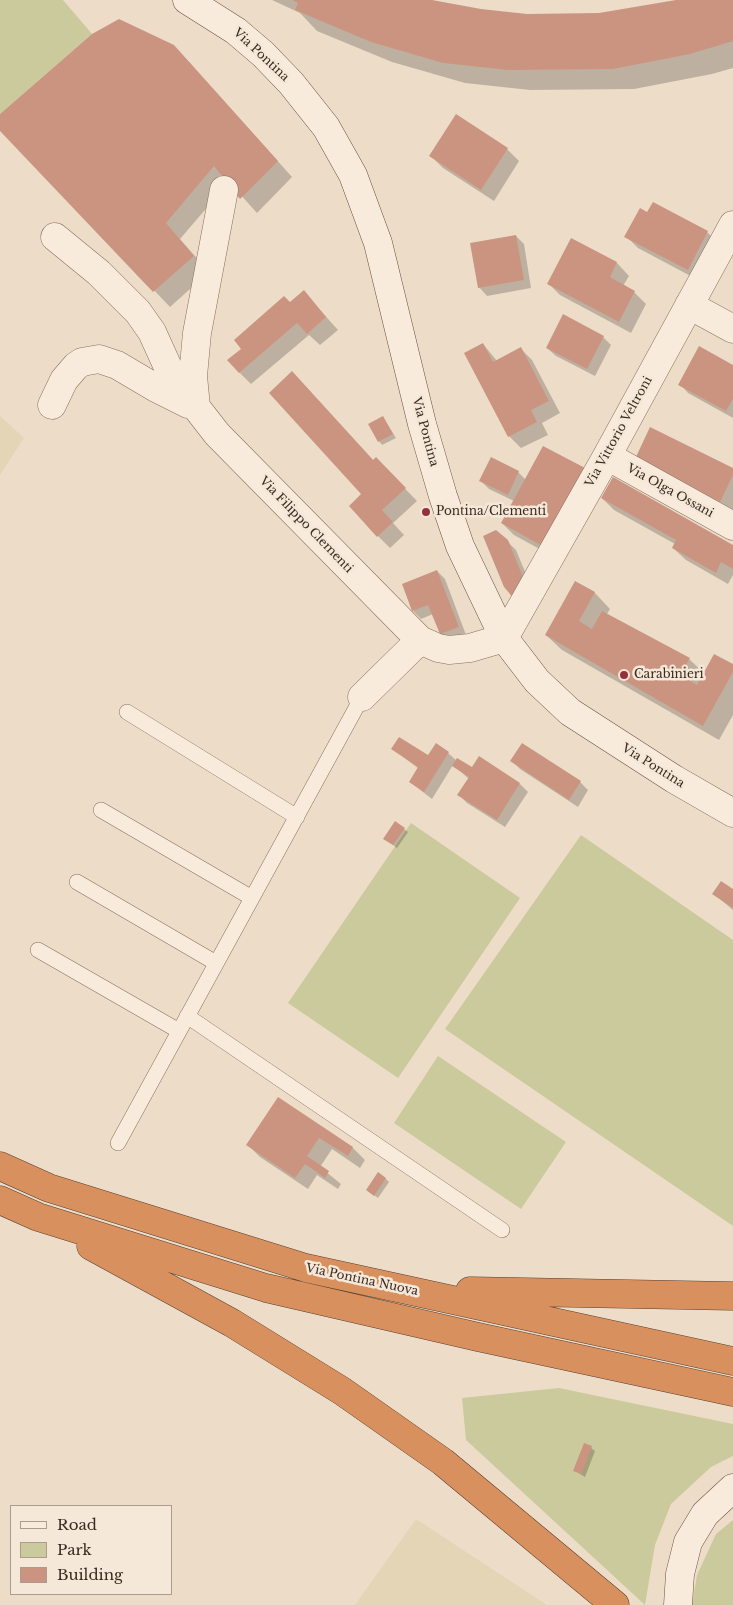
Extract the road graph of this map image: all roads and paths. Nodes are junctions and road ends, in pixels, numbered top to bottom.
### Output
1 (187, 0) edge
2 (224, 190) dead end
3 (733, 225) edge
4 (55, 237) dead end
5 (689, 305) junction
6 (733, 329) edge
7 (52, 405) dead end
8 (196, 407) junction
9 (607, 456) junction
10 (733, 526) edge
11 (504, 638) junction
12 (420, 640) junction
13 (362, 697) joint
14 (127, 712) dead end
15 (101, 810) dead end
16 (733, 813) edge
17 (296, 817) junction
18 (77, 882) dead end
19 (252, 898) junction
20 (38, 950) dead end
21 (216, 963) junction
22 (187, 1016) junction
23 (179, 1031) junction
24 (118, 1143) dead end
25 (0, 1166) edge
26 (0, 1200) edge
27 (38, 1216) junction
28 (502, 1230) dead end
29 (406, 1290) junction
30 (733, 1296) edge
31 (733, 1360) edge
32 (733, 1392) edge
33 (733, 1488) edge
34 (615, 1605) edge
35 (678, 1605) edge

1 - 11 street, Via Pontina
2 - 8 street
3 - 5 street, Via Vittorio Veltroni
4 - 8 street, Via Filippo Clementi
5 - 6 street
5 - 9 street, Via Vittorio Veltroni
7 - 8 street, Via Filippo Clementi
8 - 12 street, Via Filippo Clementi
9 - 10 street, Via Olga Ossani
9 - 11 street, Via Vittorio Veltroni
11 - 12 street, Via Filippo Clementi
11 - 16 street, Via Pontina
12 - 13 street
13 - 17 lane
14 - 17 lane
15 - 19 lane
17 - 19 lane
18 - 21 lane
19 - 21 lane
20 - 23 lane
21 - 22 lane
22 - 23 lane
22 - 28 lane
23 - 24 lane
25 - 29 highway, Via Pontina Nuova
26 - 27 highway
27 - 32 highway
27 - 34 highway
29 - 30 highway
29 - 31 highway, Via Pontina Nuova
33 - 35 street

